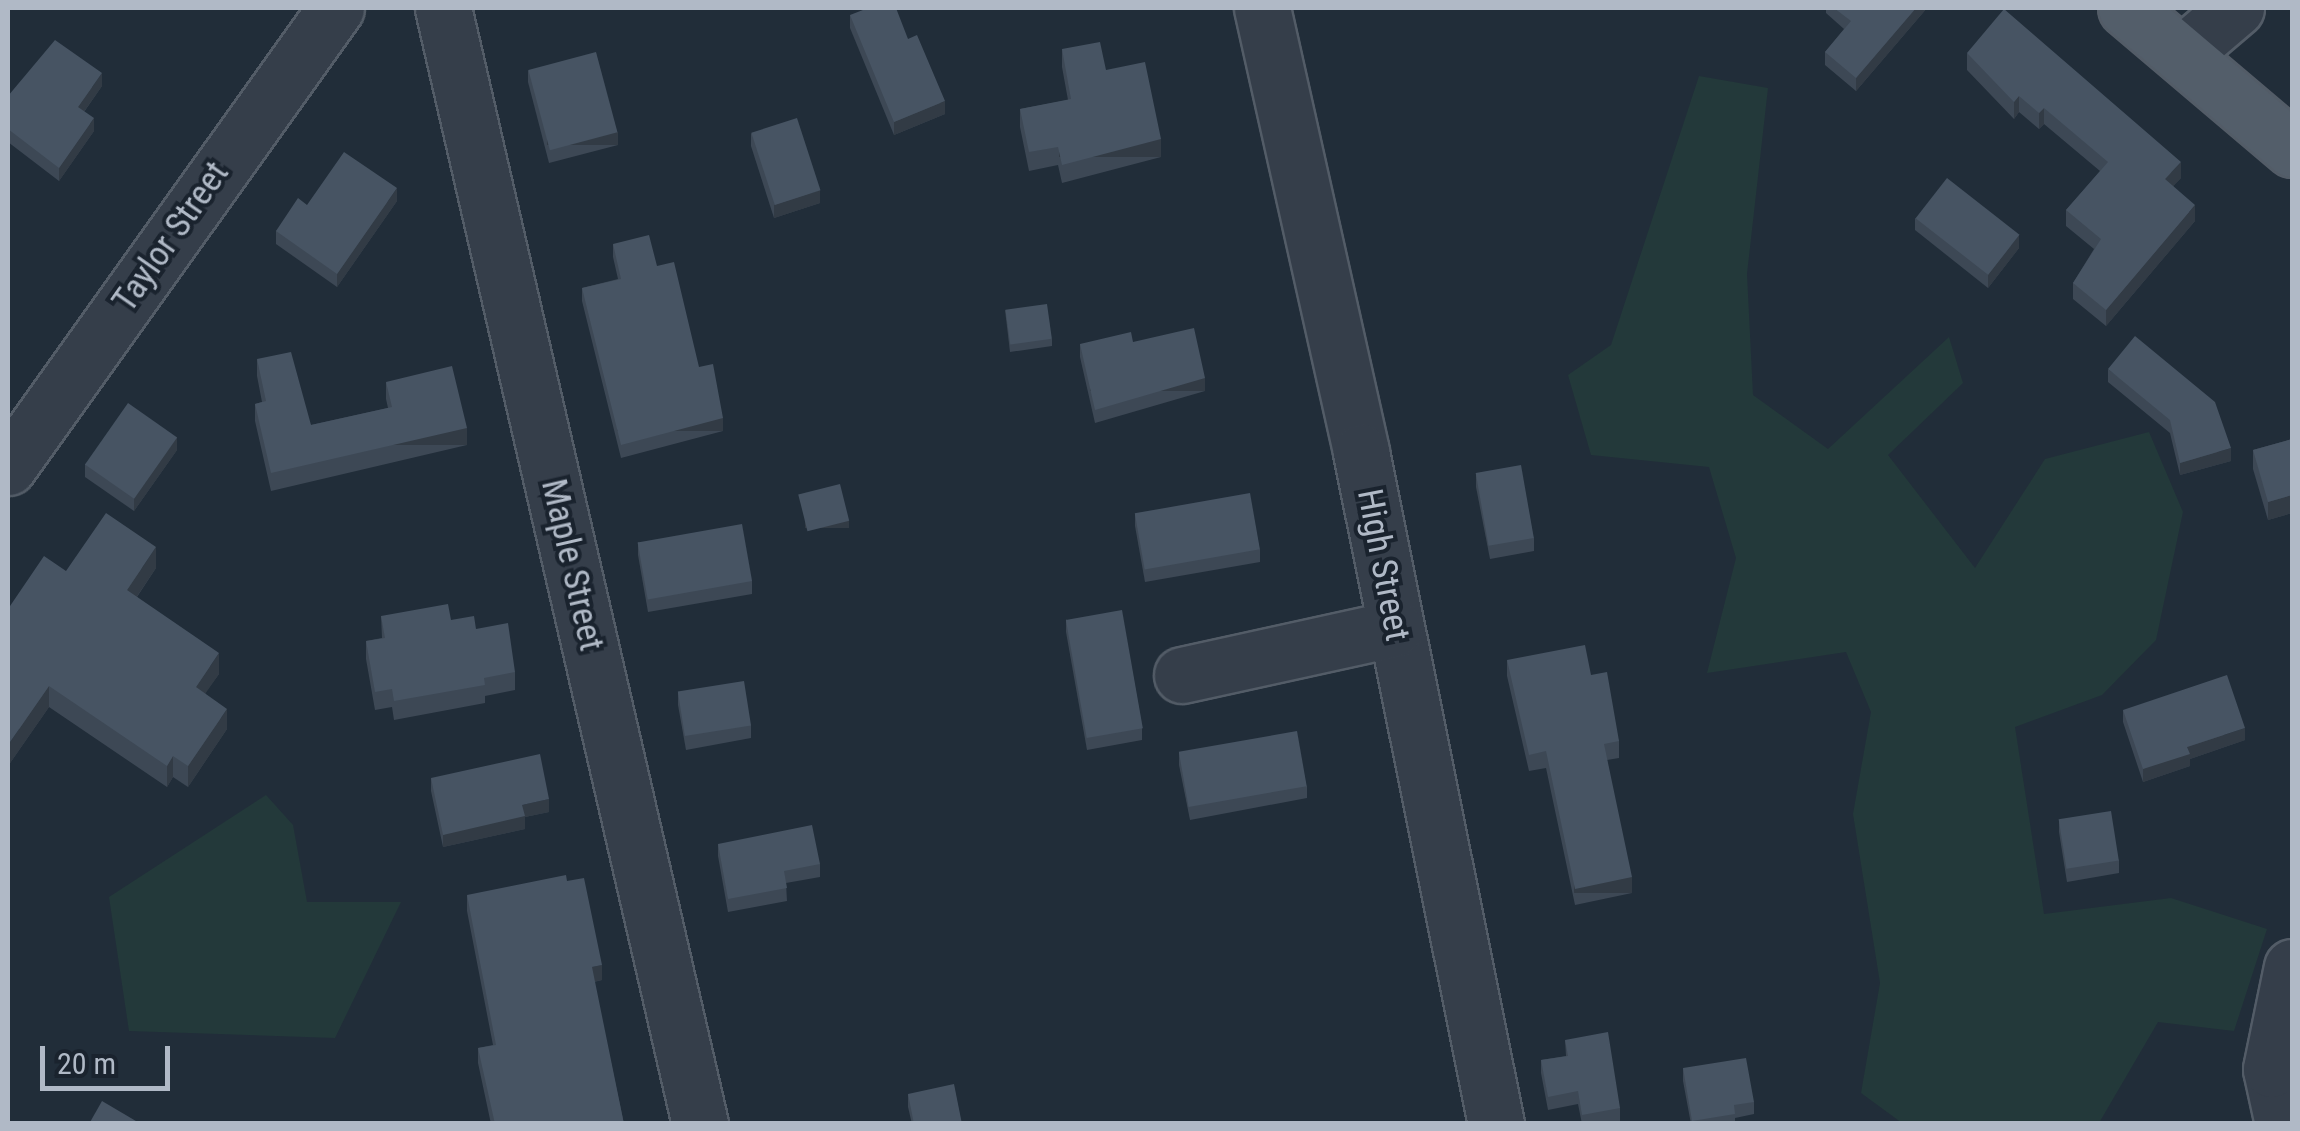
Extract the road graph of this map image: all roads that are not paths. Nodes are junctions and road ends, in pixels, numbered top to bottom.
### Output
1 (336, 8) edge
2 (443, 8) edge
3 (1262, 8) edge
4 (2126, 8) edge
5 (2236, 8) edge
6 (2182, 54) junction
7 (2292, 149) edge
8 (8, 467) edge
9 (1395, 628) junction
10 (1182, 675) dead end
11 (2292, 967) edge
12 (700, 1124) edge
13 (1496, 1124) edge
14 (2283, 1124) edge

1 - 8 street, Taylor Street
2 - 12 street, Maple Street
3 - 9 street, High Street
4 - 6 main road
5 - 6 street
6 - 7 main road
9 - 10 street
9 - 13 street, High Street
11 - 14 street

